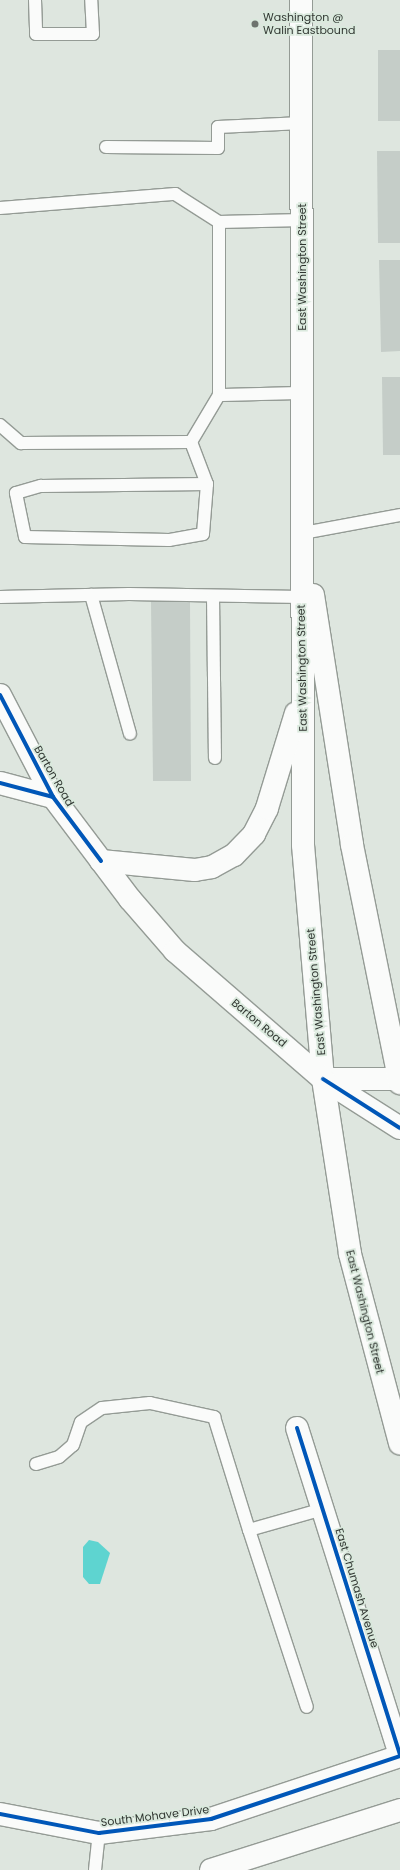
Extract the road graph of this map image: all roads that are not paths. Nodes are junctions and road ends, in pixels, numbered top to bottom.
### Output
1 (35, 0) edge
2 (91, 0) edge
3 (301, 0) edge
4 (302, 123) junction
5 (106, 147) dead end
6 (0, 208) edge
7 (302, 220) junction
8 (219, 222) junction
9 (302, 393) junction
10 (219, 395) junction
11 (0, 425) edge
12 (191, 442) junction
13 (207, 484) junction
14 (400, 515) edge
15 (303, 533) junction
16 (91, 595) junction
17 (213, 596) junction
18 (0, 597) edge
19 (302, 597) junction
20 (303, 690) junction
21 (0, 695) edge
22 (130, 734) dead end
23 (215, 758) dead end
24 (0, 783) edge
25 (53, 797) junction
26 (101, 861) junction
27 (323, 1079) junction
28 (400, 1080) edge
29 (400, 1128) edge
30 (297, 1428) dead end
31 (400, 1442) edge
32 (36, 1464) dead end
33 (323, 1509) junction
34 (249, 1530) junction
35 (306, 1707) dead end
36 (400, 1755) edge
37 (400, 1810) edge
38 (0, 1814) edge
39 (99, 1833) junction
40 (95, 1870) edge
41 (211, 1870) edge

1 - 2 lane
3 - 4 main road, East Washington Street
4 - 5 lane
4 - 7 main road, East Washington Street
6 - 8 lane
7 - 8 lane
7 - 9 main road, East Washington Street
8 - 10 lane
9 - 10 lane
9 - 15 main road, East Washington Street
10 - 12 lane
11 - 12 lane
12 - 13 lane
13 - 13 lane
14 - 15 lane
15 - 19 main road, East Washington Street
15 - 28 main road, East Washington Street
16 - 17 lane
16 - 18 lane
16 - 22 lane
17 - 19 lane
17 - 23 lane
19 - 20 main road, East Washington Street
20 - 26 main road
20 - 27 main road, East Washington Street
21 - 25 main road, Barton Road
24 - 25 main road
25 - 26 main road, Barton Road
26 - 27 main road, Barton Road
27 - 28 main road
27 - 29 main road, Barton Road
27 - 31 main road, East Washington Street
30 - 33 main road, East Chumash Avenue
32 - 34 lane
33 - 34 lane
33 - 36 main road, East Chumash Avenue
34 - 35 lane
36 - 39 main road, South Mohave Drive
37 - 41 main road
38 - 39 main road, South Mohave Drive
39 - 40 lane

